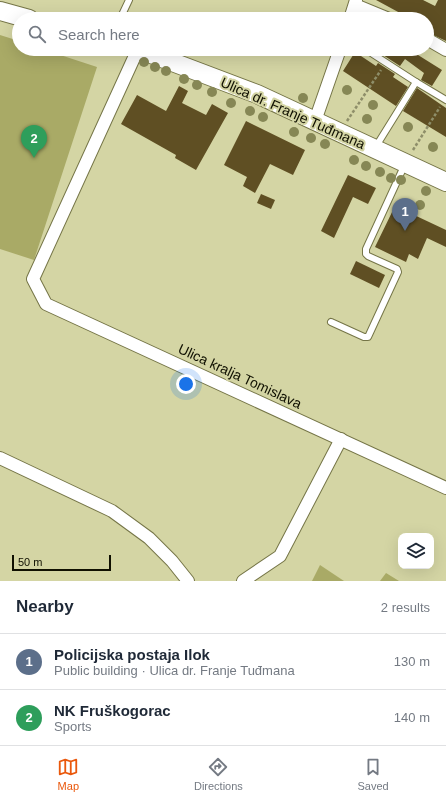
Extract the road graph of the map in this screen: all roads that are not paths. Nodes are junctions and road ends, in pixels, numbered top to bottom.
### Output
1 (129, 0) edge
2 (355, 2) edge
3 (0, 11) edge
4 (123, 12) edge
5 (352, 12) edge
6 (375, 12) edge
7 (12, 14) edge
8 (434, 43) edge
9 (446, 50) edge
10 (135, 56) edge
11 (157, 56) edge
12 (338, 56) edge
13 (376, 56) edge
14 (416, 82) junction
15 (445, 100) edge
16 (315, 121) junction
17 (374, 149) junction
18 (405, 164) junction
19 (446, 181) edge
20 (331, 322) dead end
21 (341, 439) junction
22 (0, 458) edge
23 (446, 488) edge
24 (188, 581) edge
25 (243, 581) edge

1 - 4 lane
2 - 5 street
2 - 6 street
3 - 7 main road
8 - 9 street
10 - 21 street, Ulica kralja Tomislava
11 - 16 main road, Ulica dr. Franje Tuđmana
12 - 16 street
13 - 14 lane
14 - 15 lane
14 - 17 lane
16 - 17 main road, Ulica dr. Franje Tuđmana
17 - 18 main road, Ulica dr. Franje Tuđmana
18 - 19 main road, Ulica dr. Franje Tuđmana
18 - 20 lane
21 - 23 street, Ulica kralja Tomislava
21 - 25 street
22 - 24 street

